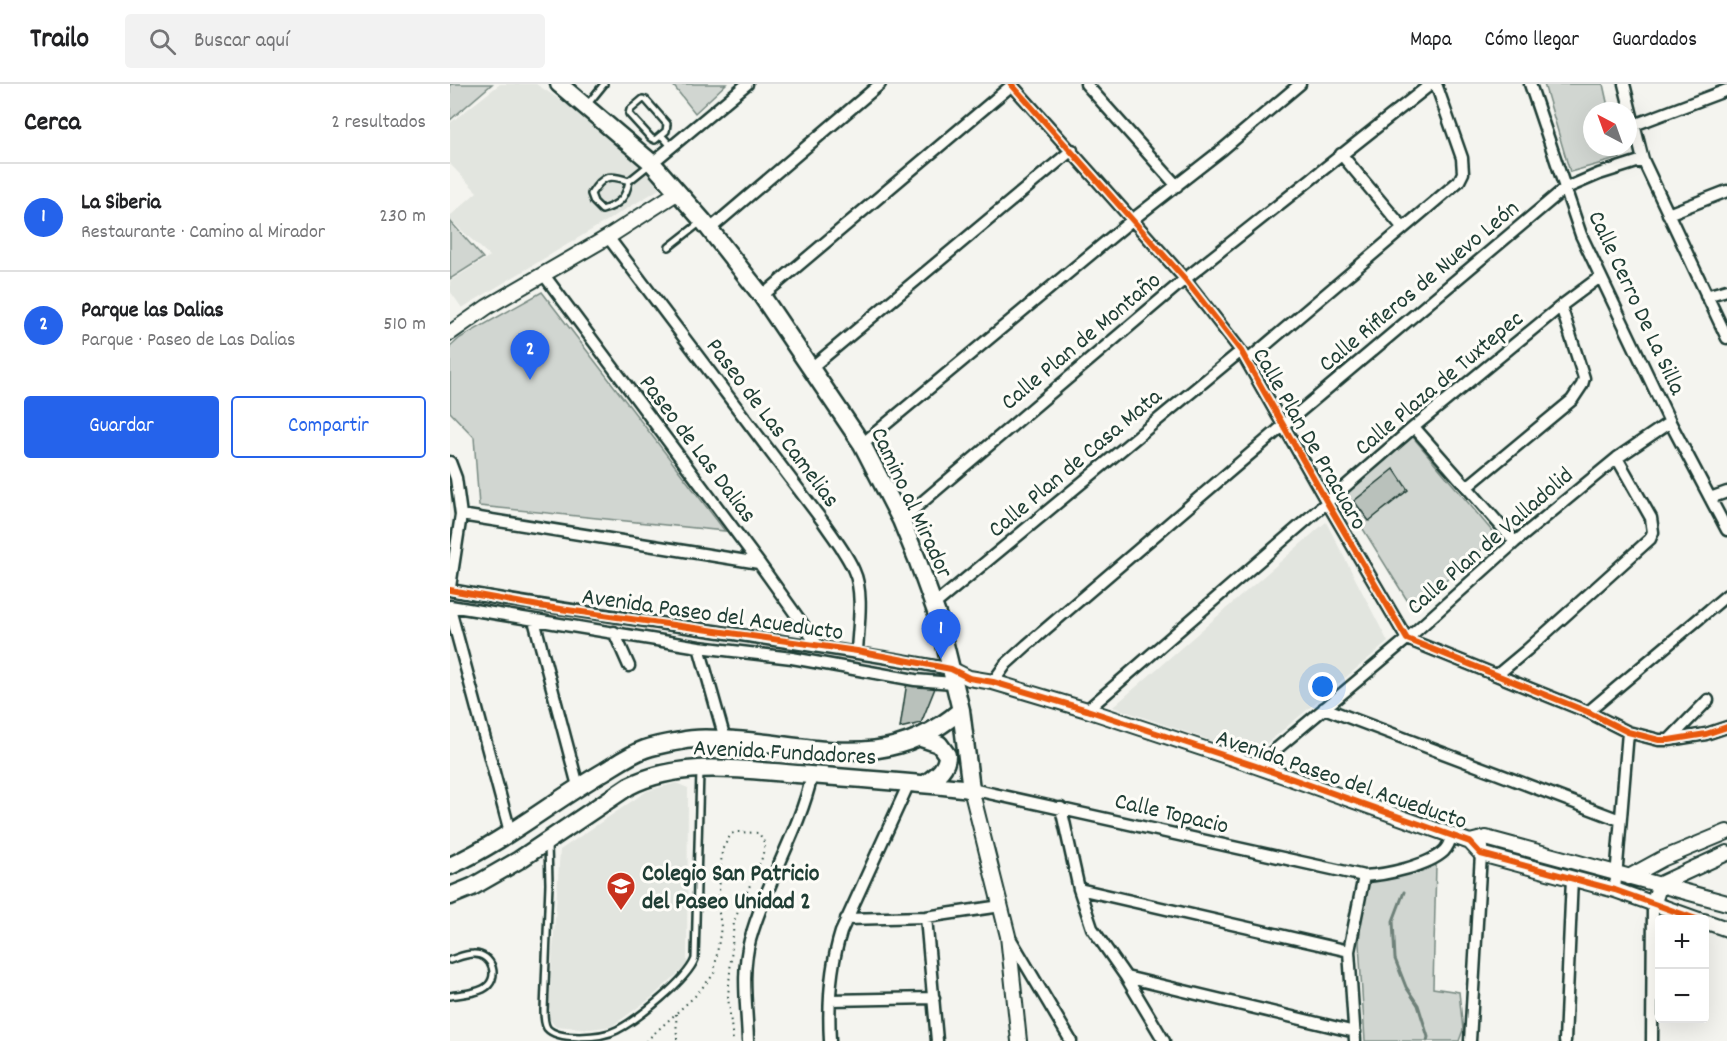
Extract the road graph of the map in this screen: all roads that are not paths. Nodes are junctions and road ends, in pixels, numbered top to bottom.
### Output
1 (559, 84) edge
2 (604, 84) edge
3 (747, 84) edge
4 (880, 84) edge
5 (1086, 84) edge
6 (1300, 84) edge
7 (1431, 84) edge
8 (1436, 84) edge
9 (1530, 84) edge
10 (1624, 84) edge
11 (1012, 85) edge
12 (1727, 90) edge
13 (1628, 102) edge
14 (586, 106) junction
15 (1637, 124) edge
16 (661, 135) junction
17 (1637, 137) edge
18 (672, 147) junction
19 (1072, 150) junction
20 (1341, 154) junction
21 (1643, 160) junction
22 (652, 163) junction
23 (629, 181) junction
24 (1177, 186) junction
25 (1564, 189) junction
26 (1727, 191) edge
27 (678, 192) junction
28 (1668, 214) junction
29 (1132, 220) junction
30 (706, 225) junction
31 (1403, 228) junction
32 (608, 237) junction
33 (669, 247) dead end
34 (544, 275) junction
35 (1600, 277) junction
36 (1185, 279) junction
37 (1727, 290) edge
38 (762, 296) junction
39 (1706, 296) junction
40 (1561, 306) junction
41 (450, 333) edge
42 (1727, 338) edge
43 (1245, 355) junction
44 (811, 368) junction
45 (1670, 422) junction
46 (1284, 425) junction
47 (1414, 427) junction
48 (862, 444) junction
49 (1617, 458) junction
50 (450, 462) edge
51 (1467, 487) junction
52 (1727, 492) edge
53 (1710, 498) junction
54 (1328, 504) junction
55 (461, 515) junction
56 (901, 520) junction
57 (1727, 530) edge
58 (1515, 542) junction
59 (759, 563) junction
60 (450, 588) edge
61 (1727, 595) edge
62 (934, 605) junction
63 (450, 608) edge
64 (534, 620) junction
65 (614, 632) junction
66 (1407, 639) junction
67 (794, 642) junction
68 (699, 647) junction
69 (819, 647) junction
70 (857, 651) junction
71 (792, 658) junction
72 (629, 666) dead end
73 (1497, 675) junction
74 (958, 677) junction
75 (993, 682) junction
76 (1708, 700) dead end
77 (1324, 708) junction
78 (961, 710) junction
79 (1087, 710) junction
80 (1588, 712) junction
81 (1727, 727) edge
82 (1628, 732) junction
83 (921, 738) junction
84 (725, 739) junction
85 (1669, 740) junction
86 (1256, 766) junction
87 (700, 768) junction
88 (812, 775) junction
89 (917, 784) junction
90 (578, 786) junction
91 (971, 789) junction
92 (1061, 808) junction
93 (1620, 820) junction
94 (510, 832) junction
95 (1727, 832) edge
96 (1452, 834) junction
97 (1486, 838) junction
98 (548, 842) junction
99 (1470, 842) junction
100 (1727, 853) edge
101 (1481, 854) junction
102 (450, 866) edge
103 (1622, 873) junction
104 (1364, 876) junction
105 (1572, 879) junction
106 (1660, 884) junction
107 (1079, 889) junction
108 (1619, 892) junction
109 (450, 896) edge
110 (1727, 903) edge
111 (1653, 905) junction
112 (1001, 906) junction
113 (1684, 915) edge
114 (926, 917) junction
115 (846, 919) junction
116 (1709, 923) edge
117 (1727, 929) edge
118 (1008, 936) junction
119 (1349, 951) junction
120 (450, 960) edge
121 (1126, 976) junction
122 (450, 996) edge
123 (934, 998) junction
124 (830, 1000) junction
125 (1356, 1036) edge
126 (748, 1041) edge
127 (830, 1041) edge
128 (937, 1041) edge
129 (1019, 1041) edge
130 (1071, 1041) edge
131 (1164, 1041) edge
132 (1470, 1041) edge
133 (1565, 1041) edge
134 (1652, 1041) edge

1 - 14 main road, Camino al Mirador
2 - 14 lane
3 - 18 street
4 - 30 street
5 - 24 street
6 - 24 street
7 - 20 street, Calle Plan de Montaño
8 - 31 street, Calle Plan de Casa Mata
9 - 25 street, Calle Cerro De La Silla
10 - 13 street
11 - 19 street, Calle Plan De Pracuaro
11 - 38 street
12 - 15 street
14 - 22 main road, Camino al Mirador
16 - 16 lane
16 - 18 lane
17 - 21 street
18 - 22 street
19 - 29 street, Calle Plan De Pracuaro
19 - 44 street
20 - 31 street
20 - 36 street, Calle Plan de Montaño
21 - 25 street, Calle Rifleros de Nuevo León
21 - 28 street
22 - 23 lane
22 - 27 main road, Camino al Mirador
23 - 23 lane
24 - 29 street
25 - 35 street, Calle Cerro De La Silla
25 - 46 street, Calle Rifleros de Nuevo León
26 - 28 street
27 - 30 main road, Camino al Mirador
27 - 32 street
28 - 39 street
29 - 36 street, Calle Plan De Pracuaro
29 - 48 street
30 - 33 lane
30 - 38 main road, Camino al Mirador
31 - 43 street, Calle Plan de Casa Mata
32 - 34 street
32 - 70 street, Paseo de Las Camelias
34 - 41 street
34 - 59 street, Paseo de Las Dalias
35 - 40 street, Calle Plaza de Tuxtepec
35 - 45 street, Calle Cerro De La Silla
36 - 43 street, Calle Plan De Pracuaro
36 - 56 street, Calle Plan de Montaño
37 - 39 street
38 - 44 main road, Camino al Mirador
39 - 42 street
40 - 47 street, Calle Plaza de Tuxtepec
40 - 51 street
43 - 46 street, Calle Plan De Pracuaro
43 - 62 street, Calle Plan de Casa Mata
44 - 48 main road, Camino al Mirador
45 - 49 street, Calle Plan de Valladolid
45 - 53 street, Calle Cerro De La Silla
46 - 54 street, Calle Plan De Pracuaro
46 - 75 street, Calle Rifleros de Nuevo León
47 - 51 street
47 - 54 street, Calle Plaza de Tuxtepec
48 - 56 main road, Camino al Mirador
49 - 58 street, Calle Plan de Valladolid
49 - 73 street
50 - 55 street
51 - 58 street
52 - 53 street
53 - 57 street, Calle Cerro De La Silla
54 - 66 street, Calle Plan De Pracuaro
54 - 79 street, Calle Plaza de Tuxtepec
55 - 59 street
55 - 60 street
56 - 62 main road, Camino al Mirador
58 - 66 street, Calle Plan de Valladolid
59 - 69 street, Paseo de Las Dalias
60 - 67 street, Avenida Paseo del Acueducto
61 - 80 street
62 - 74 main road, Camino al Mirador
63 - 64 street, Avenida Paseo del Acueducto
63 - 94 street
64 - 65 street, Avenida Paseo del Acueducto
64 - 90 street
65 - 68 street, Avenida Paseo del Acueducto
65 - 72 street
66 - 73 street
66 - 77 street, Calle Plan de Valladolid
67 - 69 street, Avenida Paseo del Acueducto
67 - 71 street
68 - 71 street, Avenida Paseo del Acueducto
68 - 84 street
69 - 70 street, Avenida Paseo del Acueducto
70 - 74 street, Avenida Paseo del Acueducto
71 - 74 street, Avenida Paseo del Acueducto
73 - 80 street
74 - 75 street, Avenida Paseo del Acueducto
74 - 78 main road, Camino al Mirador
75 - 79 street, Avenida Paseo del Acueducto
76 - 85 street
77 - 86 street, Calle Plan de Valladolid
77 - 93 street
78 - 83 main road, Avenida Fundadores
78 - 91 main road, Camino al Mirador
79 - 86 street, Avenida Paseo del Acueducto
80 - 82 street
81 - 85 street
82 - 85 street
82 - 93 street
83 - 84 main road, Avenida Fundadores
83 - 89 main road
84 - 90 main road, Avenida Fundadores
86 - 96 street, Avenida Paseo del Acueducto
87 - 88 main road, Avenida Fundadores
87 - 98 main road, Avenida Fundadores
87 - 98 lane
88 - 89 main road, Avenida Fundadores
88 - 126 street
89 - 91 main road, Avenida Fundadores
89 - 115 street
90 - 94 main road, Avenida Fundadores
91 - 92 street, Calle Topacio
91 - 112 street, Camino al Mirador
92 - 104 street, Calle Topacio
92 - 107 street
93 - 103 street
94 - 102 main road, Avenida Fundadores
95 - 103 street
96 - 99 street, Avenida Paseo del Acueducto
96 - 104 street
97 - 99 street, Avenida Paseo del Acueducto
97 - 101 street
97 - 103 street, Avenida Paseo del Acueducto
98 - 109 main road, Avenida Fundadores
99 - 101 street, Avenida Paseo del Acueducto
100 - 106 street
101 - 105 street, Avenida Paseo del Acueducto
101 - 132 street
103 - 106 street, Avenida Paseo del Acueducto
103 - 108 street
104 - 119 street
105 - 108 street, Avenida Paseo del Acueducto
105 - 133 street
106 - 110 street, Avenida Paseo del Acueducto
106 - 111 street
107 - 119 street
107 - 121 street
108 - 111 street, Avenida Paseo del Acueducto
111 - 113 street, Avenida Paseo del Acueducto
111 - 134 street
112 - 114 street
112 - 118 street, Camino al Mirador
114 - 115 street
114 - 123 street
115 - 124 street
116 - 117 street
118 - 129 street, Camino al Mirador
118 - 130 street
119 - 125 street
120 - 122 lane
121 - 125 street
121 - 131 street
123 - 124 street
123 - 128 street
124 - 127 street

